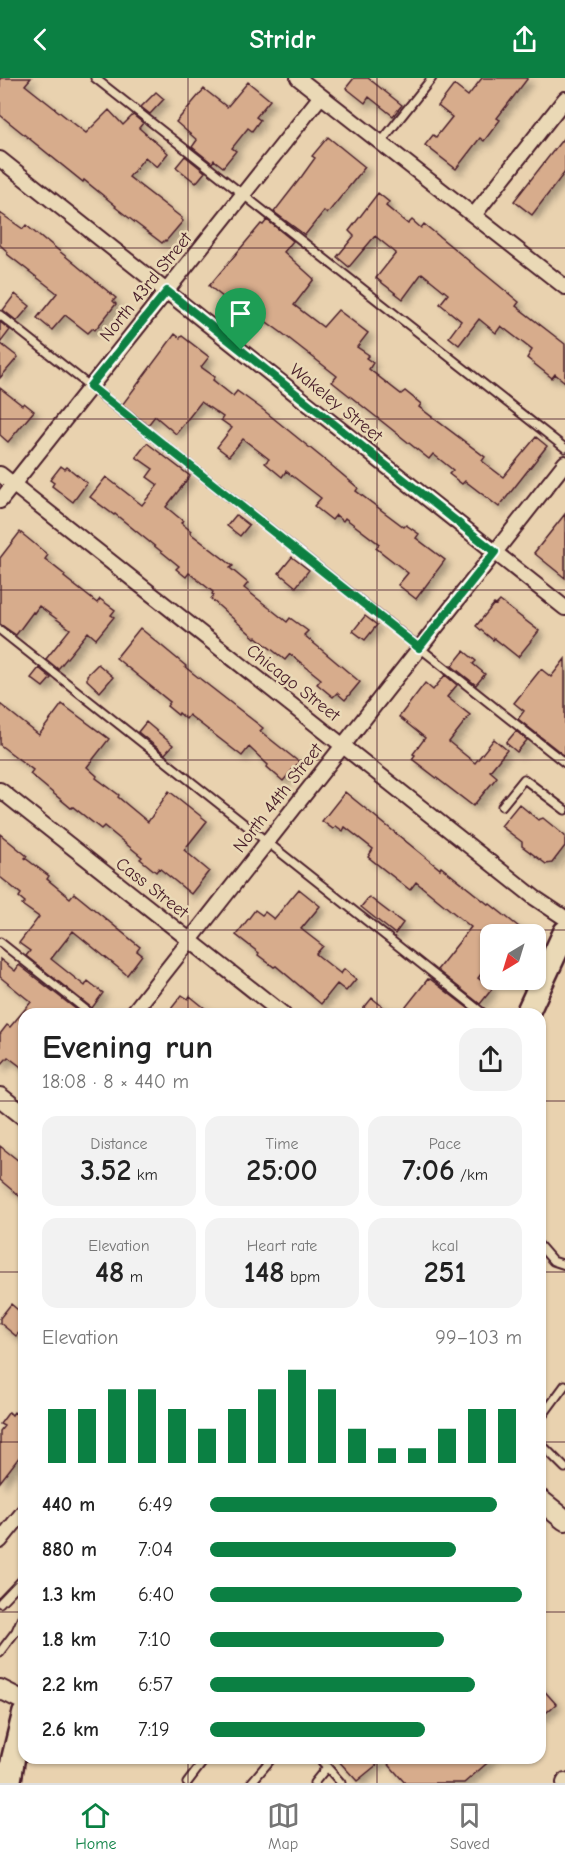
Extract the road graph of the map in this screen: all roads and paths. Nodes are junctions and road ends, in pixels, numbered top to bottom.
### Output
1 (95, 78) edge
2 (298, 78) edge
3 (432, 78) edge
4 (321, 96) junction
5 (565, 99) edge
6 (381, 142) junction
7 (0, 159) edge
8 (243, 195) junction
9 (474, 215) junction
10 (565, 287) edge
11 (167, 291) junction
12 (0, 315) edge
13 (90, 386) junction
14 (565, 448) edge
15 (565, 463) edge
16 (0, 474) edge
17 (13, 484) junction
18 (0, 501) edge
19 (495, 552) junction
20 (564, 606) edge
21 (0, 630) edge
22 (419, 648) junction
23 (342, 745) junction
24 (565, 763) edge
25 (0, 790) edge
26 (502, 806) dead end
27 (565, 810) edge
28 (266, 842) junction
29 (565, 918) edge
30 (565, 932) edge
31 (190, 940) junction
32 (0, 942) edge
33 (83, 1008) edge
34 (137, 1008) edge
35 (275, 1008) edge
36 (476, 1008) edge
37 (530, 1008) edge
38 (0, 1097) edge
39 (18, 1111) edge
40 (546, 1253) edge
41 (565, 1265) edge
42 (565, 1385) edge
43 (546, 1411) edge
44 (546, 1449) edge
45 (565, 1468) edge
46 (546, 1505) edge
47 (18, 1518) edge
48 (565, 1520) edge
49 (0, 1541) edge
50 (18, 1584) edge
51 (0, 1604) edge
52 (18, 1626) edge
53 (0, 1652) edge
54 (0, 1689) edge
55 (18, 1698) edge
56 (18, 1739) edge
57 (201, 1764) edge
58 (267, 1764) edge
59 (324, 1764) edge
60 (327, 1767) junction
61 (9, 1783) edge
62 (187, 1783) edge
63 (251, 1783) edge
64 (314, 1783) edge
65 (341, 1783) edge

1 - 8 lane
2 - 4 street
3 - 6 lane
4 - 6 street
4 - 8 street, North 43rd Street
5 - 9 street
6 - 9 street
7 - 11 street, Wakeley Street
8 - 11 street, North 43rd Street
8 - 14 lane
9 - 10 street
11 - 13 street, North 43rd Street
11 - 19 street, Wakeley Street
12 - 13 lane
13 - 17 street, North 43rd Street
13 - 22 lane
15 - 19 street, North 44th Street
16 - 17 street, Chicago Street
17 - 18 street, North 43rd Street
17 - 23 street, Chicago Street
19 - 20 street, Wakeley Street
19 - 22 street, North 44th Street
21 - 28 lane
22 - 23 street, North 44th Street
22 - 24 lane
23 - 28 street, North 44th Street
23 - 29 street, Chicago Street
25 - 31 street, Cass Street
26 - 27 lane
28 - 31 street, North 44th Street
28 - 36 lane
30 - 37 main road
31 - 34 street, North 44th Street
31 - 35 street, Cass Street
32 - 33 lane
38 - 39 street
40 - 41 lane
42 - 43 lane
44 - 45 lane
46 - 48 main road
47 - 49 street
50 - 51 lane
52 - 53 lane
54 - 55 street
56 - 61 main road
57 - 62 lane
58 - 63 lane
59 - 60 lane
60 - 64 lane
60 - 65 lane

